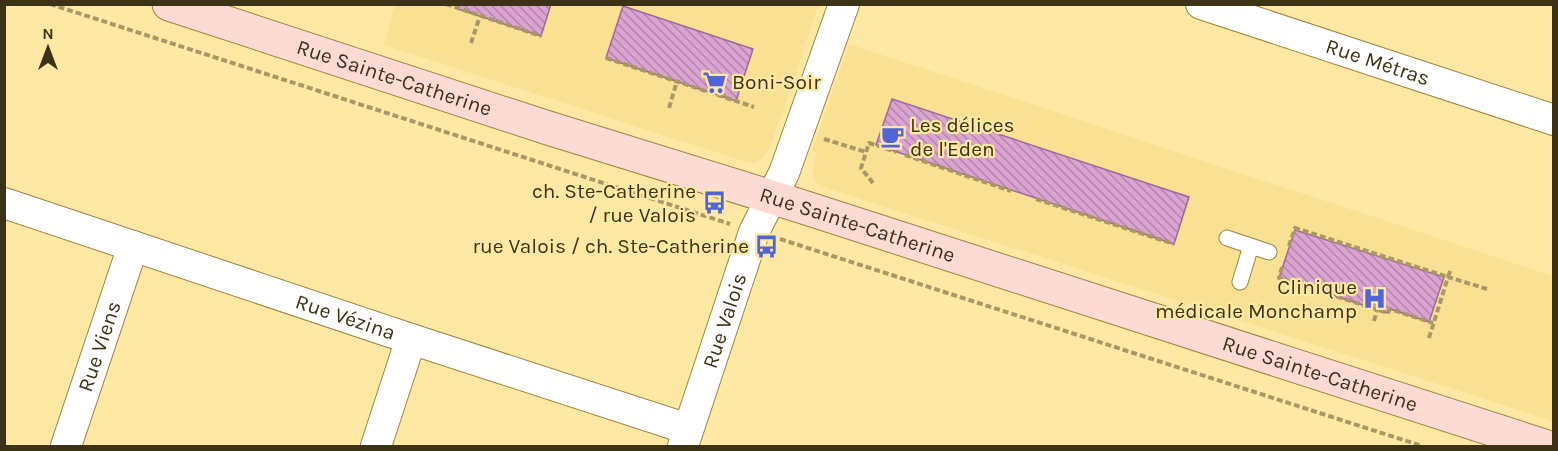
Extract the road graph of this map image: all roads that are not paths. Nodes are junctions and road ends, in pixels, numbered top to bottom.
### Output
1 (169, 4) edge
2 (844, 4) edge
3 (1201, 4) edge
4 (1554, 120) edge
5 (772, 197) junction
6 (4, 203) edge
7 (1227, 238) dead end
8 (133, 246) junction
9 (1251, 246) junction
10 (1269, 252) dead end
11 (1240, 282) dead end
12 (411, 339) junction
13 (685, 438) edge
14 (66, 447) edge
15 (376, 447) edge
16 (1544, 447) edge

1 - 5 street, Rue Sainte-Catherine
2 - 5 street, Rue Valois
3 - 4 street, Rue Métras
5 - 13 street, Rue Valois
5 - 16 street, Rue Sainte-Catherine
6 - 8 street, Rue Vézina
7 - 9 lane
8 - 12 street, Rue Vézina
8 - 14 street, Rue Viens
9 - 10 lane
9 - 11 lane
12 - 13 street, Rue Vézina
12 - 15 street

